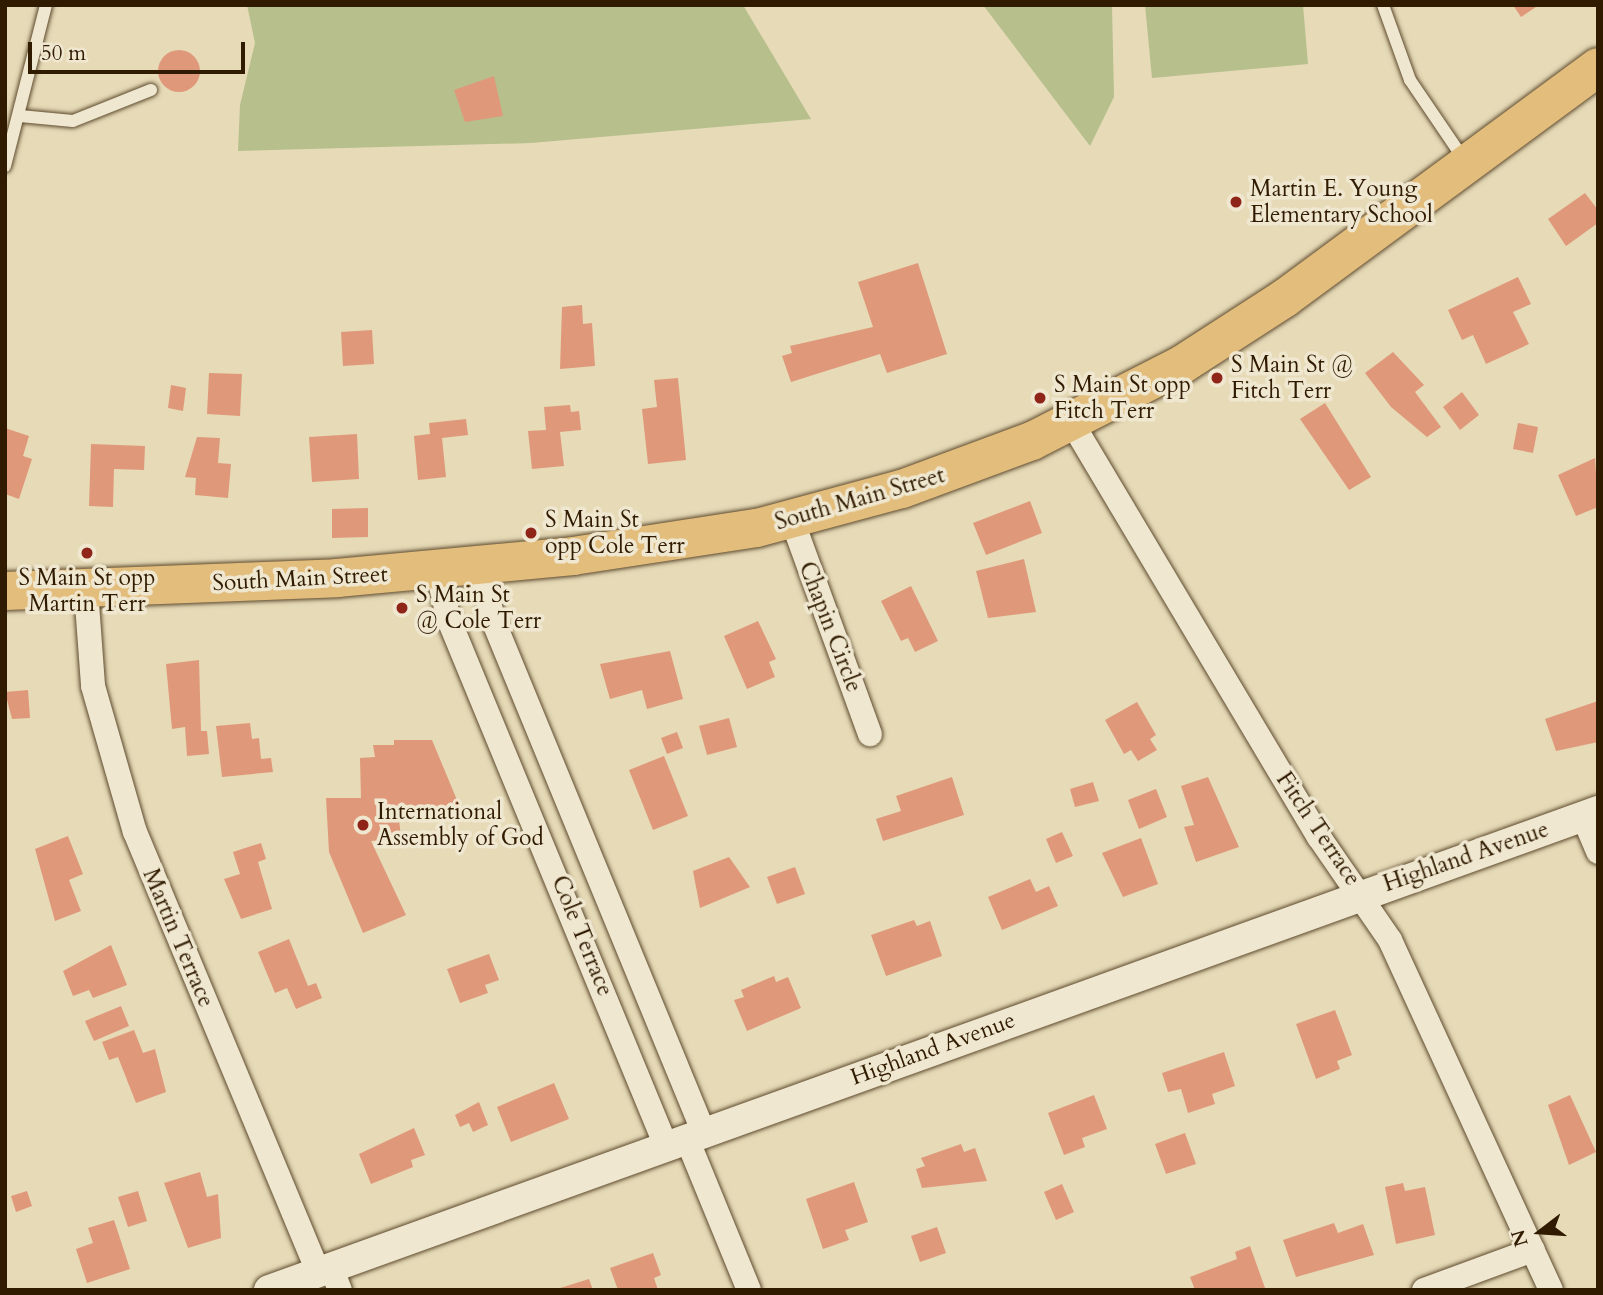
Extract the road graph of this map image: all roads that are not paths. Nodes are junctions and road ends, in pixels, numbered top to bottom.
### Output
1 (46, 5) edge
2 (1382, 5) edge
3 (1598, 67) edge
4 (151, 90) dead end
5 (20, 116) junction
6 (1465, 161) junction
7 (5, 166) edge
8 (1072, 423) junction
9 (792, 520) junction
10 (479, 566) junction
11 (437, 570) junction
12 (86, 590) junction
13 (5, 591) edge
14 (870, 734) dead end
15 (1590, 813) edge
16 (1598, 852) edge
17 (1361, 894) junction
18 (685, 1140) junction
19 (1532, 1250) junction
20 (329, 1276) edge
21 (269, 1290) edge
22 (749, 1290) edge
23 (1424, 1290) edge
24 (1551, 1290) edge

1 - 5 lane
2 - 6 lane
3 - 6 main road, South Main Street
4 - 5 lane
5 - 7 lane
6 - 8 main road, South Main Street
8 - 9 main road, South Main Street
8 - 17 street, Fitch Terrace
9 - 10 main road, South Main Street
9 - 14 street, Chapin Circle
10 - 11 main road, South Main Street
10 - 18 street, Cole Terrace
11 - 12 main road, South Main Street
11 - 18 street, Cole Terrace
12 - 13 main road, South Main Street
12 - 20 street, Martin Terrace
15 - 16 street
15 - 17 street, Highland Avenue
17 - 18 street, Highland Avenue
17 - 19 street, Fitch Terrace
18 - 20 street, Highland Avenue
18 - 22 street, Cole Terrace
19 - 23 street
19 - 24 street, Fitch Terrace
20 - 21 street, Highland Avenue

